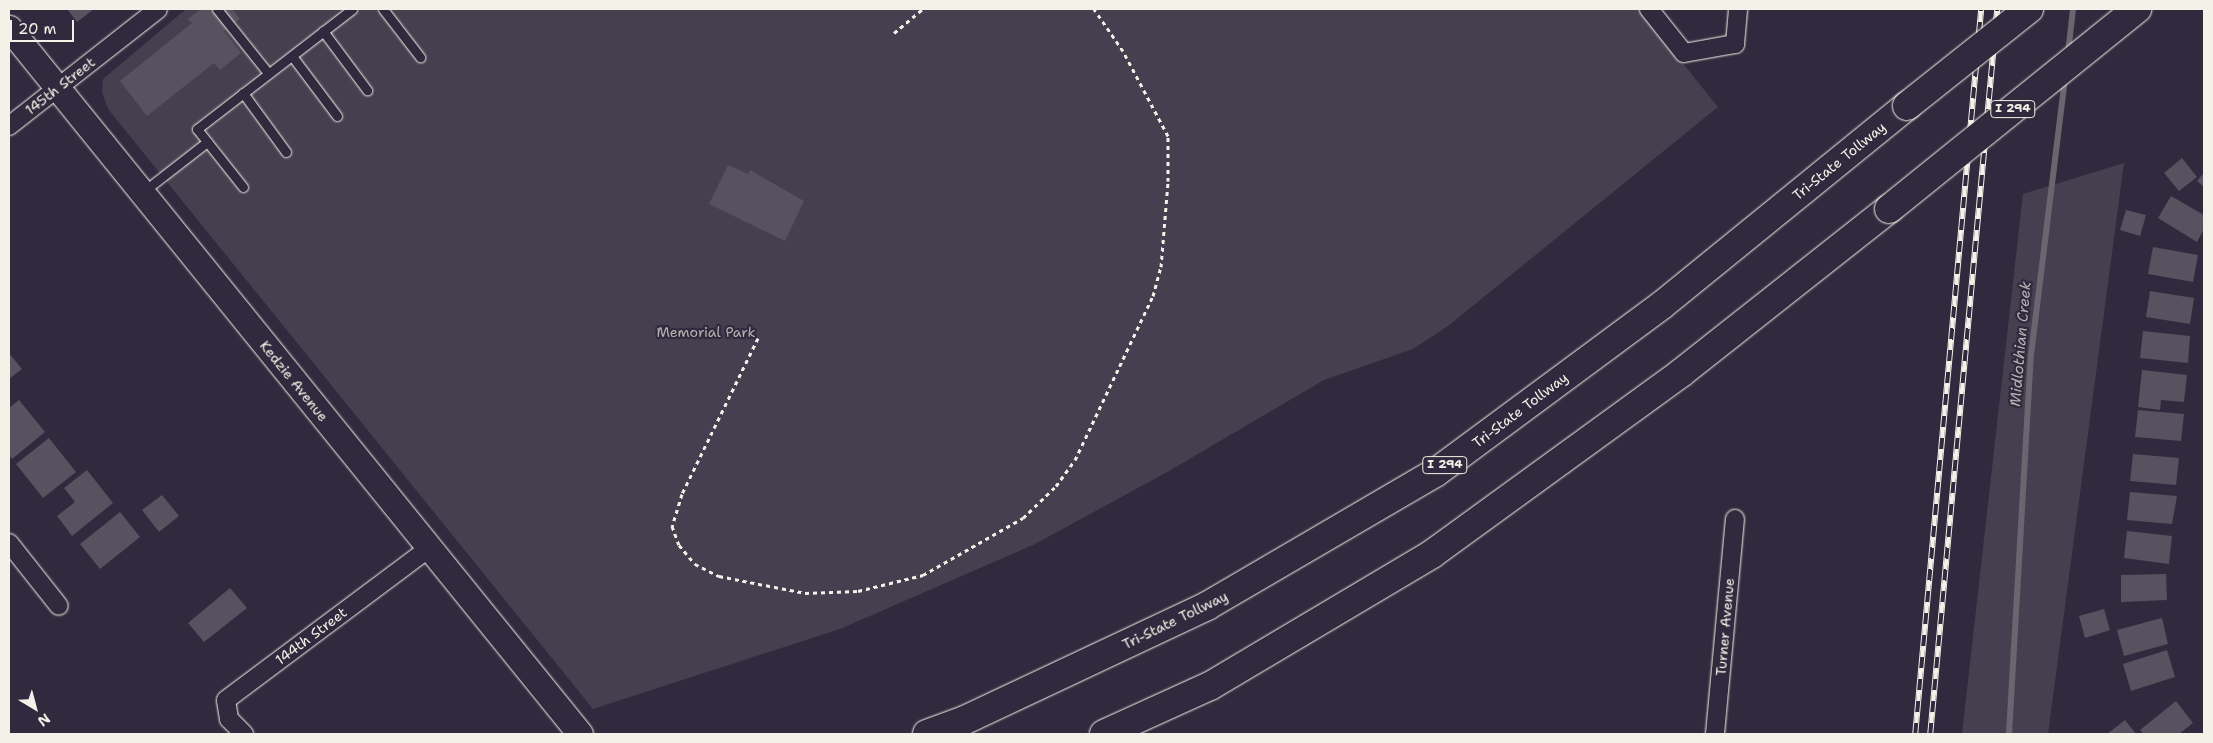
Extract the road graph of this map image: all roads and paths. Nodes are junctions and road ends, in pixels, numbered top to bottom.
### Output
1 (158, 9) edge
2 (217, 9) edge
3 (352, 9) edge
4 (383, 9) edge
5 (923, 9) edge
6 (1094, 9) edge
7 (1649, 9) edge
8 (1738, 9) edge
9 (2029, 9) edge
10 (2137, 9) edge
11 (9, 28) edge
12 (323, 31) junction
13 (894, 33) dead end
14 (292, 56) junction
15 (420, 57) dead end
16 (268, 74) junction
17 (57, 88) junction
18 (367, 90) dead end
19 (243, 93) junction
20 (337, 116) dead end
21 (9, 126) edge
22 (208, 142) junction
23 (286, 152) dead end
24 (243, 187) dead end
25 (142, 193) junction
26 (758, 338) dead end
27 (1735, 519) dead end
28 (9, 543) edge
29 (429, 548) junction
30 (59, 606) dead end
31 (244, 734) edge
32 (580, 734) edge
33 (926, 734) edge
34 (1104, 734) edge
35 (1715, 734) edge

1 - 17 street, 145th Street
2 - 16 lane
3 - 12 lane
4 - 15 lane
5 - 13 path
6 - 26 path
7 - 8 street
9 - 33 highway, Tri-State Tollway / I 294, bridge
10 - 34 highway, I 294, bridge
11 - 17 main road, Kedzie Avenue
12 - 14 lane
12 - 18 lane
14 - 16 lane
14 - 20 lane
16 - 19 lane
17 - 21 street, 145th Street
17 - 25 main road, Kedzie Avenue
19 - 22 lane
19 - 23 lane
22 - 24 lane
22 - 25 lane
25 - 29 main road, Kedzie Avenue
27 - 35 street, Turner Avenue
28 - 30 street
29 - 31 street, 144th Street
29 - 32 main road, Kedzie Avenue

